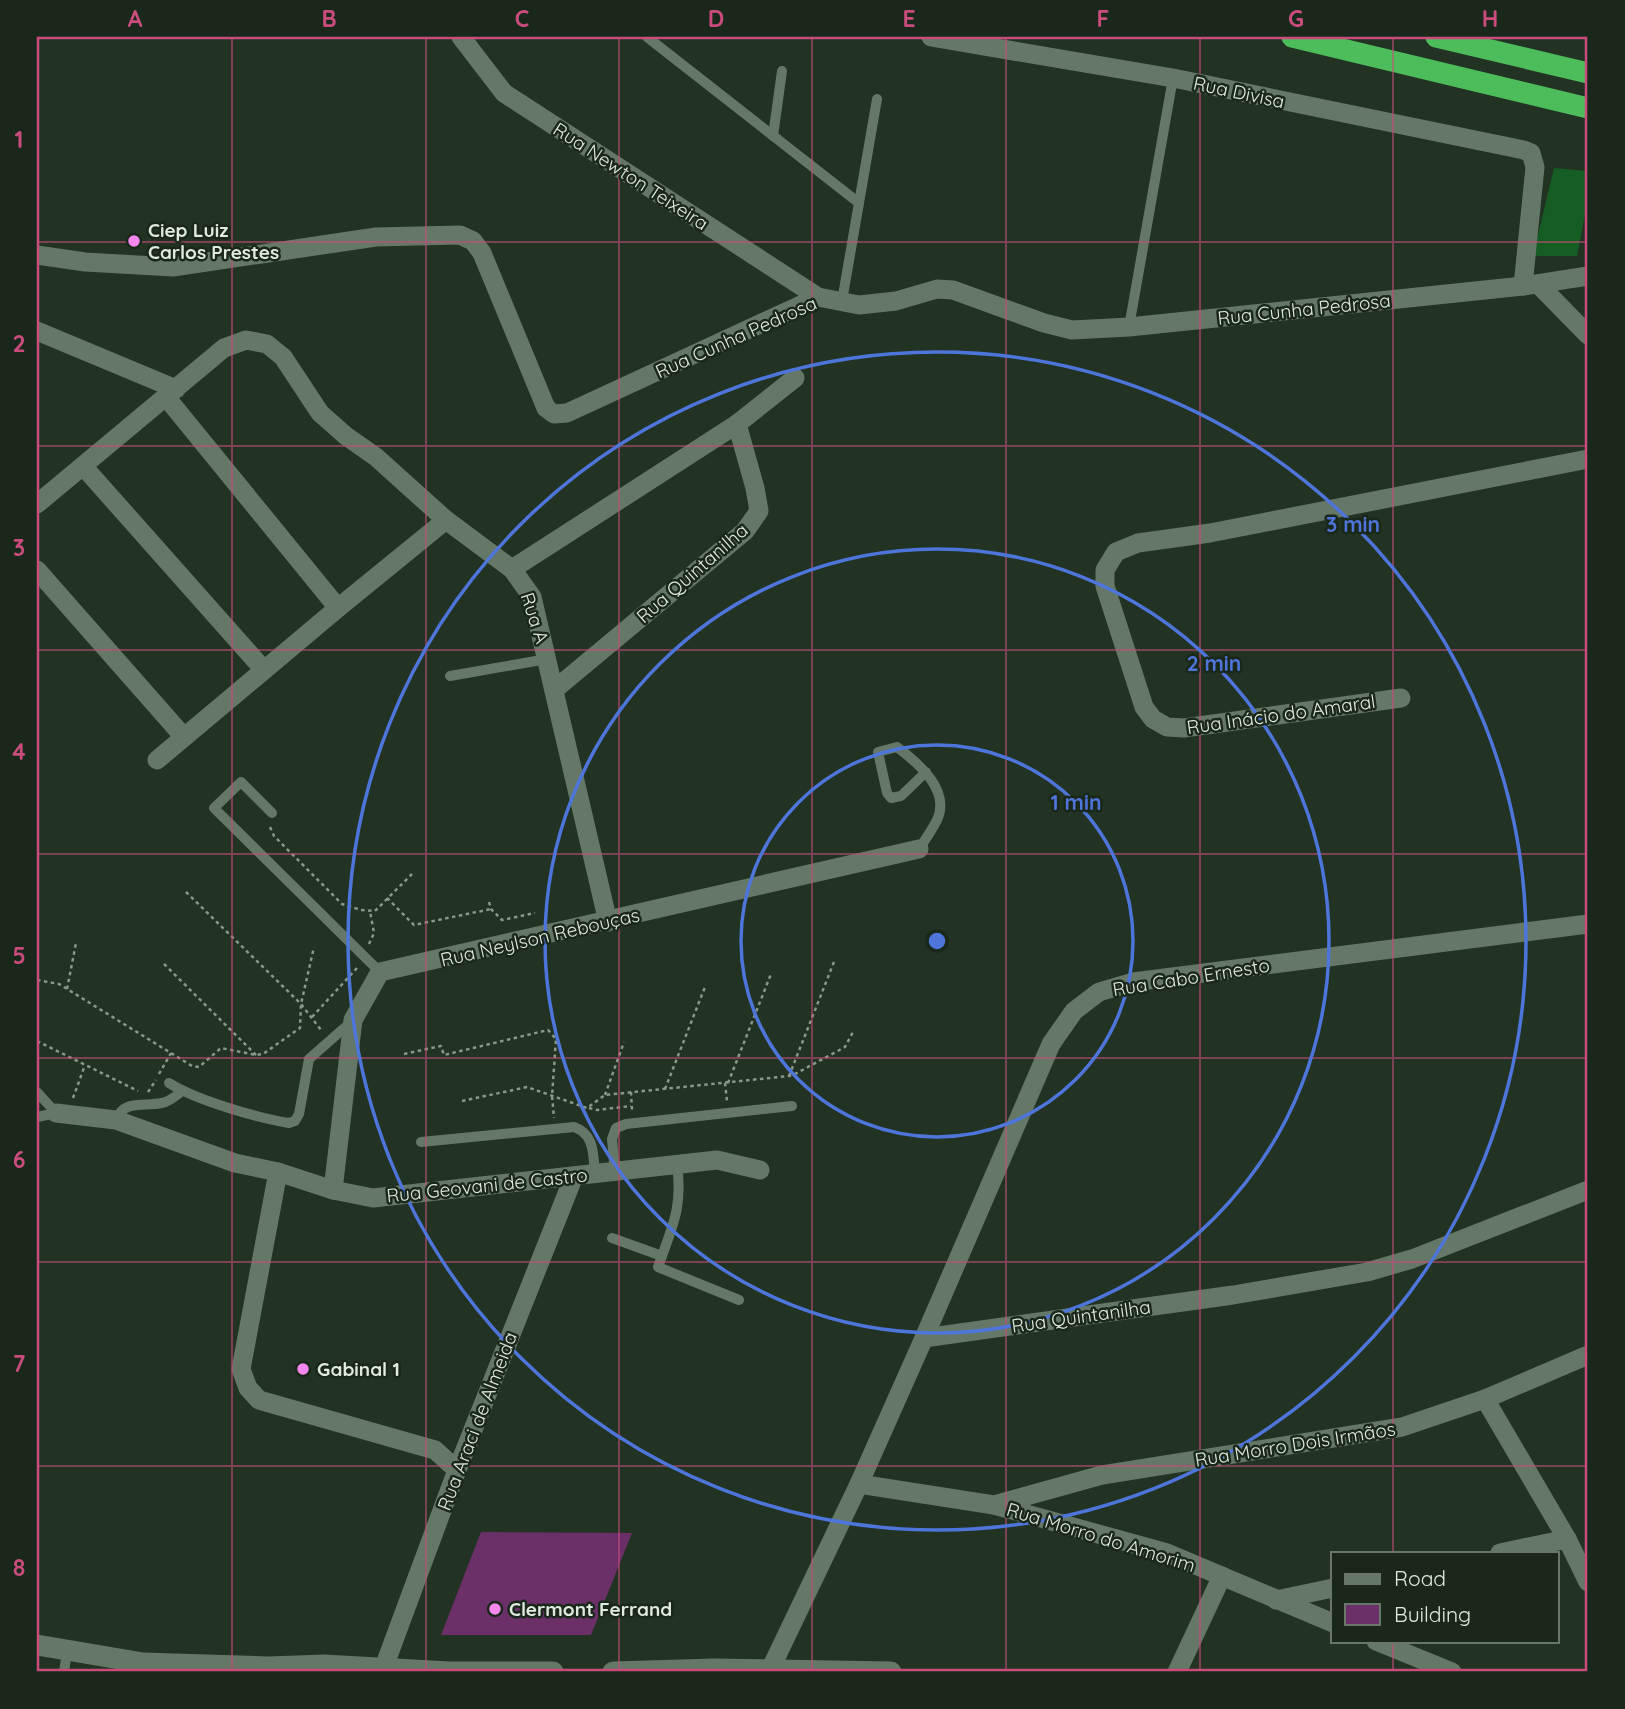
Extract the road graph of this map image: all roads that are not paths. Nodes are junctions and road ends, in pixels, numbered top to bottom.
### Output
1 (461, 37) edge
2 (647, 37) edge
3 (931, 37) edge
4 (1292, 37) edge
5 (1436, 37) edge
6 (782, 71) dead end
7 (1588, 73) edge
8 (1173, 78) junction
9 (877, 99) dead end
10 (1588, 108) edge
11 (773, 136) junction
12 (859, 203) junction
13 (37, 255) edge
14 (1588, 276) edge
15 (1530, 285) junction
16 (818, 297) junction
17 (842, 301) junction
18 (1129, 327) junction
19 (37, 331) edge
20 (1588, 335) edge
21 (795, 378) dead end
22 (171, 393) junction
23 (737, 425) junction
24 (1588, 459) edge
25 (83, 466) junction
26 (37, 504) edge
27 (446, 520) junction
28 (512, 569) junction
29 (37, 570) edge
30 (338, 608) junction
31 (547, 659) junction
32 (264, 670) junction
33 (450, 676) dead end
34 (554, 690) junction
35 (1401, 698) dead end
36 (183, 736) junction
37 (157, 760) dead end
38 (926, 772) junction
39 (272, 813) road end
40 (919, 849) joint
41 (608, 922) junction
42 (1588, 924) edge
43 (380, 972) junction
44 (354, 1020) junction
45 (169, 1083) dead end
46 (183, 1091) junction
47 (37, 1092) edge
48 (792, 1106) dead end
49 (55, 1115) edge
50 (116, 1120) junction
51 (421, 1142) dead end
52 (677, 1165) junction
53 (760, 1170) dead end
54 (278, 1172) junction
55 (605, 1173) junction
56 (574, 1176) junction
57 (332, 1190) junction
58 (1588, 1190) edge
59 (612, 1238) dead end
60 (662, 1256) junction
61 (739, 1300) dead end
62 (924, 1338) junction
63 (1588, 1355) edge
64 (1485, 1399) junction
65 (469, 1439) junction
66 (435, 1450) junction
67 (457, 1469) junction
68 (859, 1484) junction
69 (994, 1505) junction
70 (1567, 1539) junction
71 (1505, 1552) edge
72 (1222, 1576) junction
73 (1588, 1581) edge
74 (1331, 1588) edge
75 (1276, 1600) junction
76 (1331, 1622) edge
77 (1378, 1642) edge
78 (37, 1645) edge
79 (66, 1662) edge
80 (384, 1667) junction
81 (769, 1671) edge
82 (553, 1672) edge
83 (613, 1672) edge
84 (891, 1672) edge
85 (1177, 1672) edge
86 (1452, 1672) edge

1 - 16 street, Rua Newton Teixeira
2 - 11 lane
3 - 8 street, Rua Divisa
4 - 10 highway
5 - 7 highway
6 - 11 lane
8 - 15 street, Rua Divisa
8 - 18 lane
9 - 12 lane
11 - 12 lane
12 - 17 lane
13 - 16 street, Rua Cunha Pedrosa
14 - 15 street, Rua Cunha Pedrosa
15 - 18 street, Rua Cunha Pedrosa
15 - 20 street
16 - 17 street, Rua Cunha Pedrosa
17 - 18 street, Rua Cunha Pedrosa
19 - 22 street
21 - 23 street, Rua A
22 - 25 street
22 - 27 street
22 - 30 street
23 - 28 street, Rua A
23 - 34 street, Rua Quintanilha
24 - 35 street, Rua Inácio do Amaral
25 - 26 street
25 - 32 street
27 - 28 street
27 - 30 street
28 - 31 street, Rua A
29 - 36 street
30 - 32 street
31 - 33 lane
31 - 34 street, Rua A
32 - 36 street
34 - 41 street, Rua A
36 - 37 street
38 - 38 lane
38 - 40 lane
39 - 43 lane
40 - 41 street, Rua Neylson Rebouças
41 - 43 street, Rua Neylson Rebouças
42 - 62 street, Rua Cabo Ernesto
43 - 44 street
44 - 46 lane
44 - 57 street
45 - 46 lane
46 - 50 lane
47 - 49 lane
48 - 55 lane
49 - 50 street, Rua Geovani de Castro
50 - 54 street, Rua Geovani de Castro
51 - 55 lane
52 - 53 street, Rua Geovani de Castro
52 - 55 street, Rua Geovani de Castro
52 - 60 lane
54 - 57 street, Rua Geovani de Castro
54 - 66 street
55 - 56 street, Rua Geovani de Castro
56 - 57 street, Rua Geovani de Castro
56 - 65 street, Rua Araci de Almeida
58 - 62 street, Rua Quintanilha
59 - 60 lane
60 - 61 lane
62 - 68 street
63 - 64 street, Rua Morro Dois Irmãos
64 - 69 street, Rua Morro Dois Irmãos
64 - 70 street
65 - 66 street
65 - 67 street, Rua Araci de Almeida
66 - 67 street
67 - 80 street, Rua Araci de Almeida
68 - 69 street, Rua Morro do Amorim
68 - 81 street
69 - 72 street, Rua Morro do Amorim
70 - 71 street
70 - 73 street
72 - 75 street, Rua Morro do Amorim
72 - 85 street
74 - 75 street
75 - 76 street, Rua Morro do Amorim
77 - 86 street
78 - 79 main road
79 - 80 main road
80 - 82 main road
81 - 83 main road
81 - 84 main road

